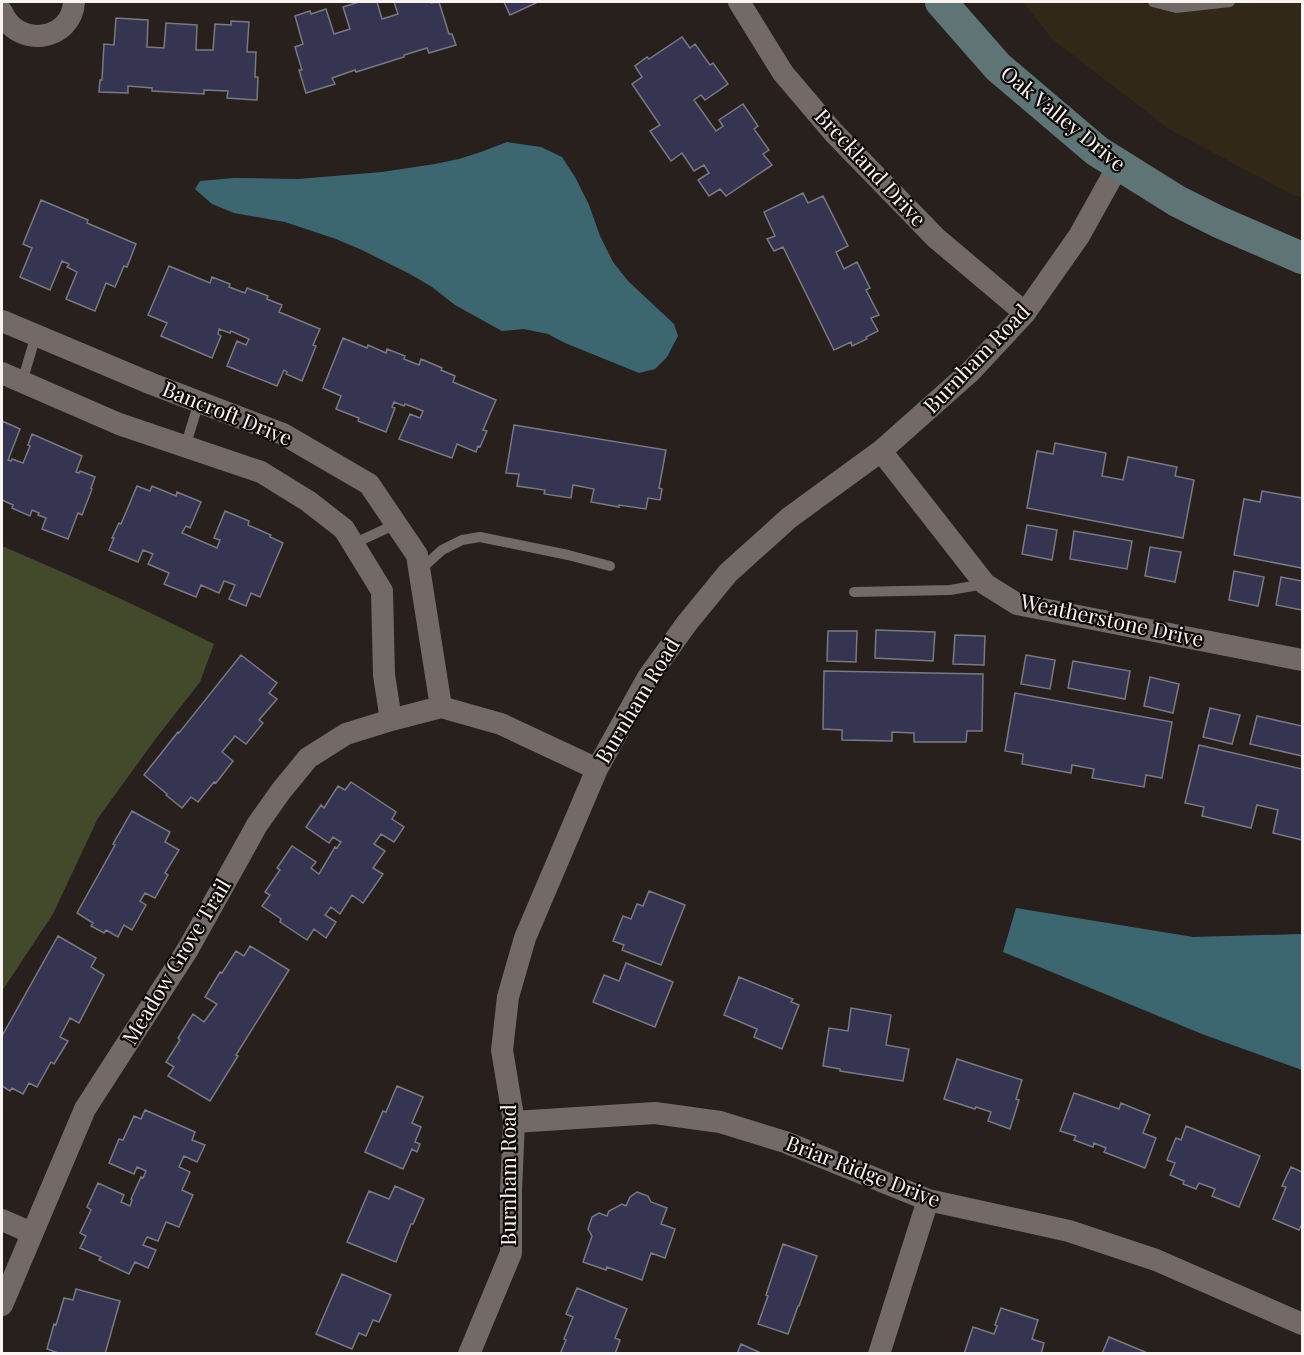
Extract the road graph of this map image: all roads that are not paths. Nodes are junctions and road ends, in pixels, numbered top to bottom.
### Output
1 (74, 2) edge
2 (738, 2) edge
3 (941, 2) edge
4 (1153, 2) edge
5 (1230, 2) edge
6 (2, 12) edge
7 (1118, 166) junction
8 (1302, 258) edge
9 (1025, 313) junction
10 (2, 321) edge
11 (36, 335) junction
12 (12, 377) edge
13 (199, 402) junction
14 (185, 447) junction
15 (881, 451) junction
16 (396, 524) junction
17 (353, 544) junction
18 (610, 566) dead end
19 (419, 570) junction
20 (985, 584) junction
21 (854, 592) dead end
22 (1302, 660) edge
23 (441, 707) junction
24 (391, 720) junction
25 (597, 769) junction
26 (514, 1122) junction
27 (928, 1200) junction
28 (2, 1221) edge
29 (32, 1233) junction
30 (2, 1305) edge
31 (1302, 1324) edge
32 (469, 1353) edge
33 (879, 1353) edge

1 - 6 street
2 - 9 street, Breckland Drive
3 - 7 street, Oak Valley Drive
4 - 5 lane
7 - 8 street, Oak Valley Drive
7 - 9 street, Burnham Road
9 - 15 street, Burnham Road
10 - 11 street, Bancroft Drive
11 - 12 lane
11 - 13 street, Bancroft Drive
12 - 14 street, Bancroft Drive
13 - 14 lane
13 - 16 street, Bancroft Drive
14 - 17 street, Bancroft Drive
15 - 20 street, Weatherstone Drive
15 - 25 street, Burnham Road
16 - 17 lane
16 - 19 street, Bancroft Drive
17 - 24 street, Bancroft Drive
18 - 19 lane
19 - 23 street, Bancroft Drive
20 - 21 lane
20 - 22 street, Weatherstone Drive
23 - 24 street, Meadow Grove Trail
23 - 25 street
24 - 29 street, Meadow Grove Trail
25 - 26 street, Burnham Road
26 - 27 street, Briar Ridge Drive
26 - 32 street, Burnham Road
27 - 31 street, Briar Ridge Drive
27 - 33 street
28 - 29 street
29 - 30 street, Meadow Grove Trail

